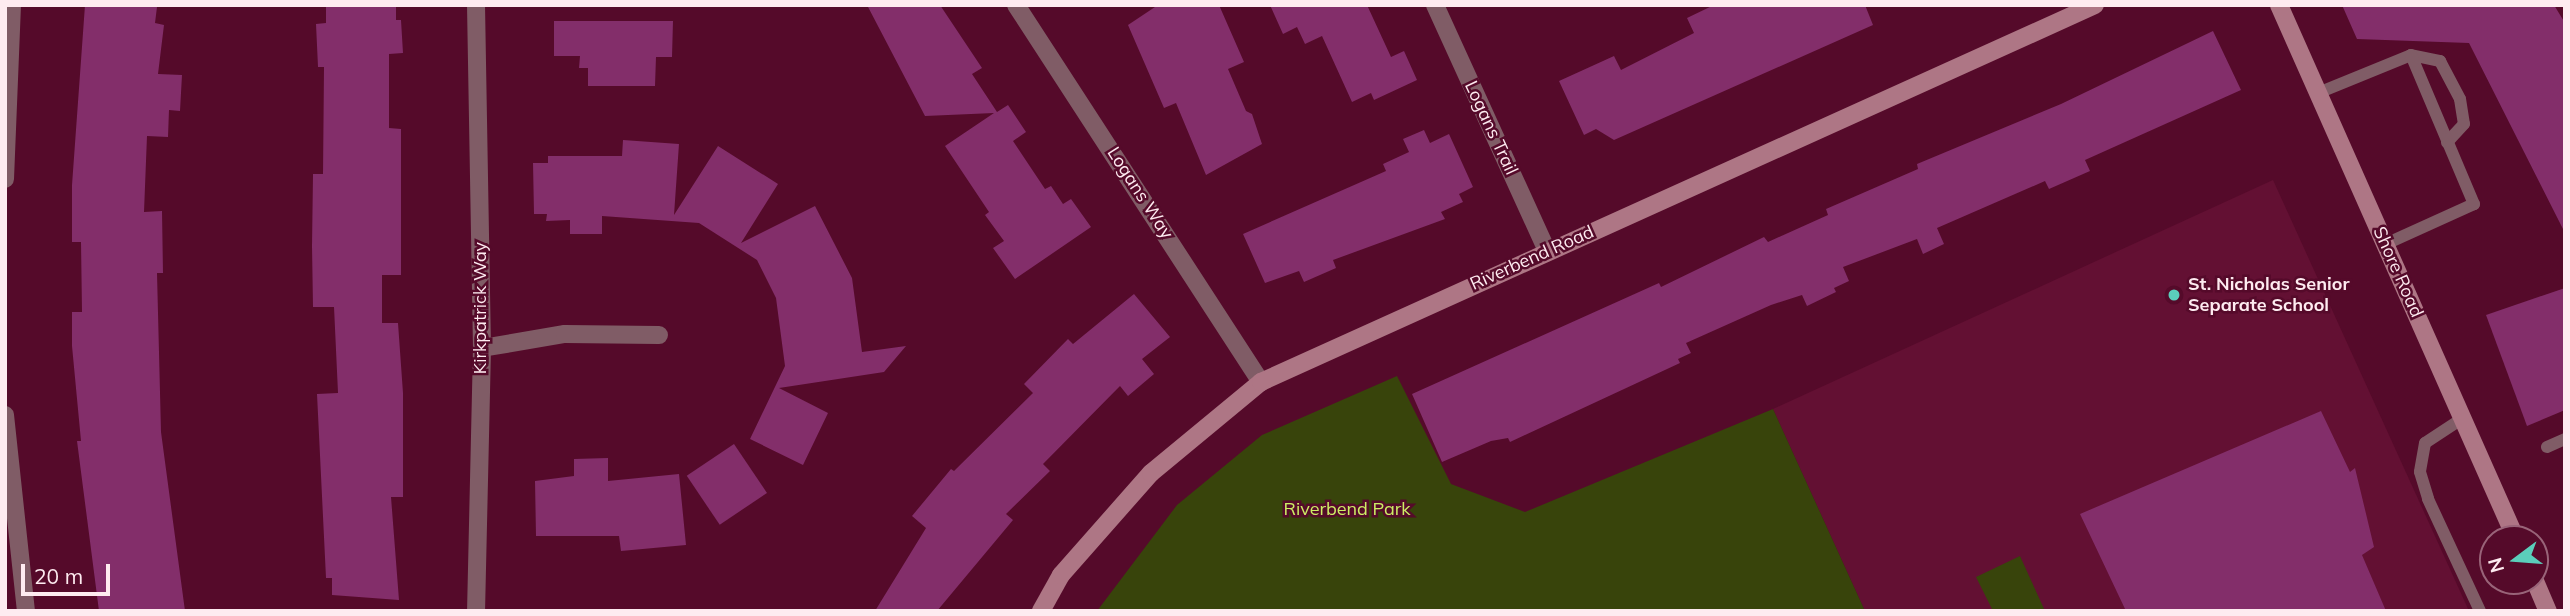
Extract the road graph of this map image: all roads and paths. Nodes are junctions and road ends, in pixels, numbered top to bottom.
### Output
1 (12, 5) edge
2 (476, 5) edge
3 (1016, 5) edge
4 (1435, 5) edge
5 (2095, 5) edge
6 (2279, 5) edge
7 (2411, 55) junction
8 (2318, 93) junction
9 (2447, 142) junction
10 (5, 179) edge
11 (2385, 244) junction
12 (1547, 251) junction
13 (659, 335) dead end
14 (482, 348) junction
15 (1261, 382) junction
16 (5, 415) edge
17 (2463, 418) junction
18 (2565, 439) edge
19 (2547, 447) dead end
20 (2510, 525) edge
21 (26, 611) edge
22 (476, 611) edge
23 (1041, 611) edge
24 (2480, 611) edge

1 - 10 street
2 - 14 street, Kirkpatrick Way
3 - 15 street, Logans Way
4 - 12 street, Logans Trail
5 - 12 street, Riverbend Road
6 - 8 street, Shore Road
7 - 8 lane
7 - 9 lane
7 - 9 lane
8 - 11 street, Shore Road
9 - 11 lane
11 - 17 street, Shore Road
12 - 15 street, Riverbend Road
13 - 14 street
14 - 22 street, Kirkpatrick Way
15 - 23 street, Riverbend Road
16 - 21 street
17 - 20 street, Shore Road
17 - 24 lane
18 - 19 lane

